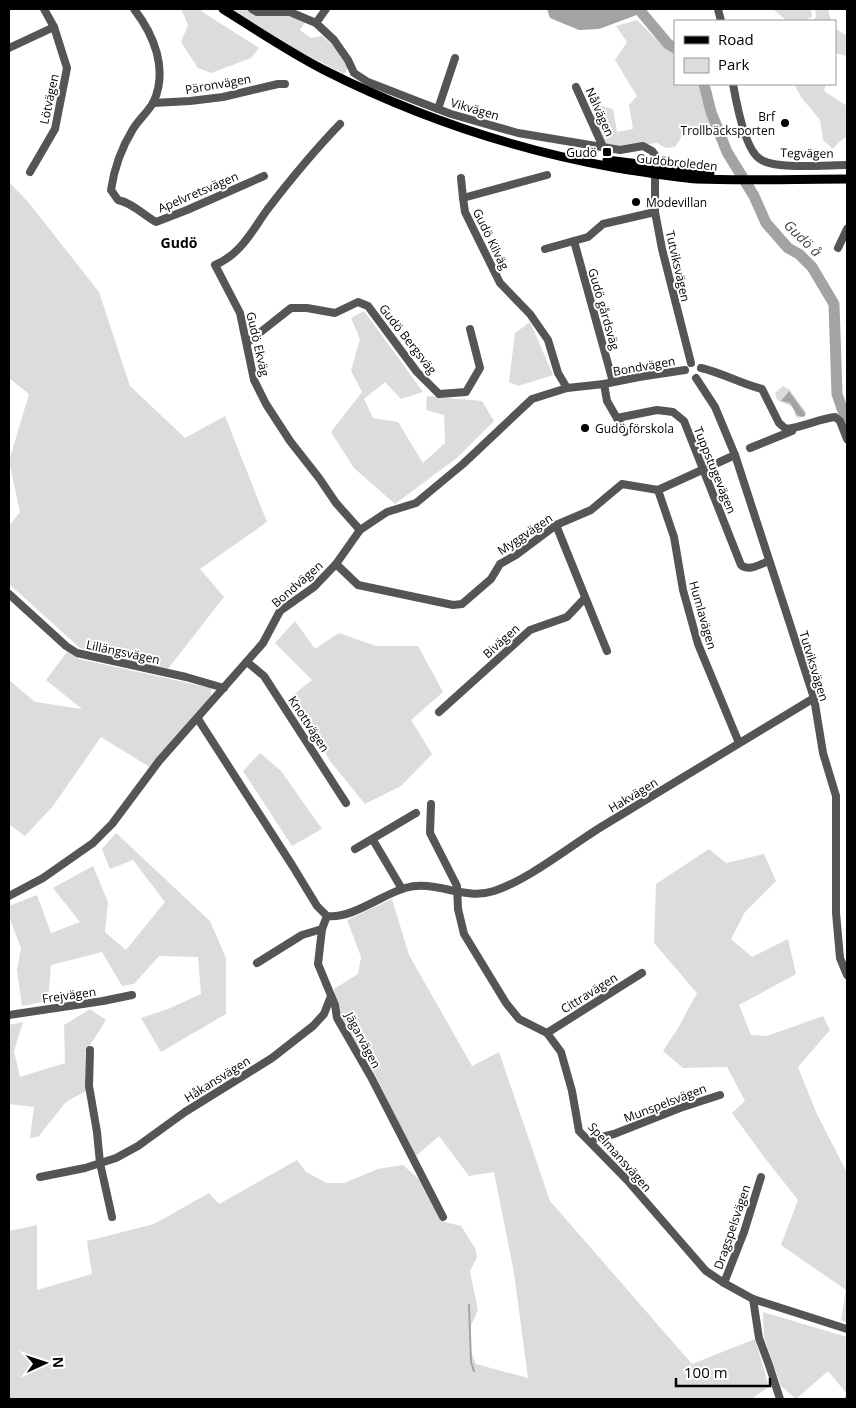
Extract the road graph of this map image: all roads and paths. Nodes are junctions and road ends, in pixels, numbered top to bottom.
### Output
1 (44, 9) edge
2 (134, 9) edge
3 (223, 9) edge
4 (252, 9) edge
5 (326, 9) edge
6 (316, 23) junction
7 (54, 27) junction
8 (9, 48) edge
9 (455, 58) dead end
10 (285, 84) dead end
11 (733, 85) edge
12 (576, 87) dead end
13 (153, 103) junction
14 (438, 109) junction
15 (340, 124) dead end
16 (603, 146) junction
17 (847, 165) edge
18 (655, 170) junction
19 (30, 172) dead end
20 (847, 173) edge
21 (547, 175) dead end
22 (264, 176) dead end
23 (461, 178) dead end
24 (755, 178) junction
25 (847, 178) edge
26 (463, 198) junction
27 (655, 212) junction
28 (847, 229) edge
29 (574, 241) junction
30 (838, 248) dead end
31 (544, 249) dead end
32 (470, 329) dead end
33 (248, 342) junction
34 (690, 363) junction
35 (701, 368) junction
36 (685, 370) junction
37 (696, 378) junction
38 (613, 382) junction
39 (604, 384) junction
40 (567, 388) junction
41 (617, 418) junction
42 (801, 428) junction
43 (625, 432) dead end
44 (847, 439) edge
45 (750, 448) dead end
46 (735, 455) junction
47 (704, 469) junction
48 (658, 490) junction
49 (556, 526) junction
50 (360, 530) junction
51 (769, 560) junction
52 (336, 564) junction
53 (9, 594) edge
54 (584, 598) junction
55 (607, 651) dead end
56 (248, 662) junction
57 (224, 688) junction
58 (814, 698) junction
59 (439, 712) dead end
60 (198, 719) junction
61 (740, 743) junction
62 (346, 803) dead end
63 (431, 804) dead end
64 (416, 813) dead end
65 (373, 840) junction
66 (355, 849) dead end
67 (402, 889) junction
68 (458, 892) junction
69 (9, 896) edge
70 (327, 916) junction
71 (322, 929) junction
72 (256, 963) dead end
73 (845, 965) edge
74 (642, 973) dead end
75 (847, 975) edge
76 (132, 995) dead end
77 (331, 996) junction
78 (9, 1015) edge
79 (547, 1033) junction
80 (90, 1050) dead end
81 (720, 1095) dead end
82 (589, 1140) junction
83 (100, 1163) junction
84 (40, 1177) dead end
85 (761, 1177) dead end
86 (112, 1217) dead end
87 (443, 1217) dead end
88 (724, 1283) junction
89 (753, 1299) junction
90 (847, 1329) edge
91 (780, 1399) edge

1 - 7 street, Lötvägen
2 - 13 street, Apelvretsvägen
3 - 18 main road, Gudöbroleden
4 - 6 street
5 - 6 street
6 - 14 street, Vikvägen
7 - 8 street
7 - 19 street, Lötvägen
9 - 14 street
10 - 13 street, Päronvägen
11 - 17 street, Tegvägen
12 - 16 street, Nålvägen
13 - 22 street, Apelvretsvägen
14 - 16 street, Vikvägen
15 - 33 street, Gudö Ekväg
16 - 18 street, Vikvägen
18 - 24 main road, Gudöbroleden
18 - 27 street, Tutviksvägen
20 - 24 main road, Gudöbroleden
21 - 26 street, Gudö Kilväg
23 - 26 street, Gudö Kilväg
24 - 25 main road, Gudöbroleden
26 - 40 street, Gudö Kilväg
27 - 29 street
27 - 34 street, Tutviksvägen
28 - 30 street
29 - 31 street
29 - 38 street, Gudö gårdsväg
32 - 33 street, Gudö Bergsväg
33 - 50 street, Gudö Ekväg
34 - 35 street
34 - 36 street
35 - 37 street
35 - 42 street
36 - 37 street
36 - 38 street, Bondvägen
37 - 46 street, Tutviksvägen
38 - 39 street, Bondvägen
39 - 40 street, Bondvägen
39 - 41 street
40 - 50 street, Bondvägen
41 - 43 street
41 - 47 street, Tuppstugevägen
42 - 44 street
42 - 45 street
46 - 47 street
46 - 51 street, Tutviksvägen
47 - 48 street
47 - 51 street, Tuppstugevägen
48 - 49 street, Myggvägen
48 - 61 street, Humlavägen
49 - 52 street, Myggvägen
49 - 54 street
50 - 52 street, Bondvägen
51 - 58 street, Tutviksvägen
52 - 56 street, Bondvägen
53 - 57 street, Lillängsvägen
54 - 55 street
54 - 59 street, Bivägen
56 - 57 street, Bondvägen
56 - 62 street, Knottvägen
57 - 60 street, Bondvägen
58 - 61 street, Hakvägen
58 - 73 street, Tutviksvägen
60 - 69 street, Bondvägen
60 - 70 street
61 - 68 street, Hakvägen
63 - 68 street
64 - 65 street
65 - 66 street
65 - 67 street
67 - 68 street, Hakvägen
67 - 70 street, Hakvägen
68 - 79 street, Spelmansvägen
70 - 71 street, Jägarvägen
71 - 72 street
71 - 77 street, Jägarvägen
73 - 75 street, Tutviksvägen
74 - 79 street, Cittravägen
76 - 78 street, Frejvägen
77 - 83 street, Håkansvägen
77 - 87 street, Jägarvägen
79 - 82 street, Spelmansvägen
80 - 83 street
81 - 82 street, Munspelsvägen
82 - 88 street, Spelmansvägen
83 - 84 street, Håkansvägen
83 - 86 street
85 - 88 street, Dragspelsvägen
88 - 89 street, Spelmansvägen
89 - 90 street, Spelmansvägen
89 - 91 street

